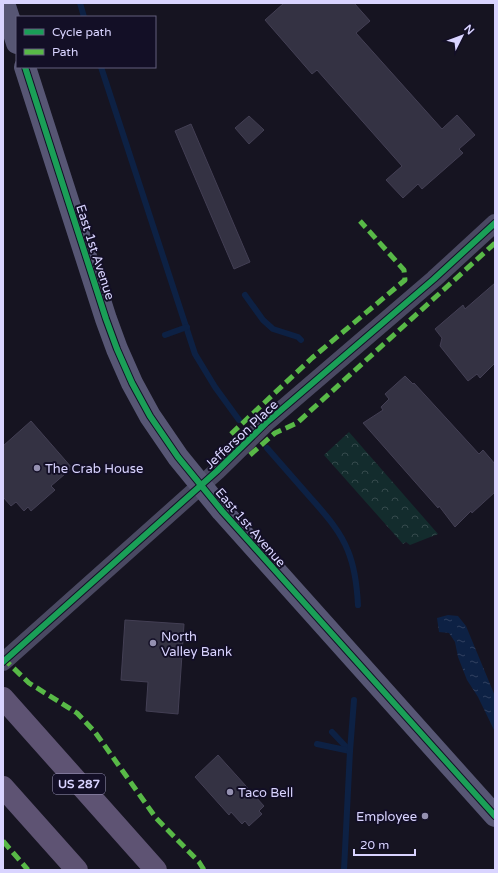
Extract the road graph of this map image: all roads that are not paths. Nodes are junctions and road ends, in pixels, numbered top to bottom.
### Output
1 (4, 3) edge
2 (16, 40) edge
3 (25, 68) edge
4 (495, 223) edge
5 (201, 486) junction
6 (3, 662) edge
7 (3, 698) edge
8 (3, 787) edge
9 (495, 816) edge
10 (77, 870) edge
11 (156, 870) edge

1 - 2 street
3 - 5 street, East 1st Avenue
4 - 5 street, Jefferson Place
5 - 6 street, Jefferson Place
5 - 9 street, East 1st Avenue
7 - 11 main road, US 287
8 - 10 main road

